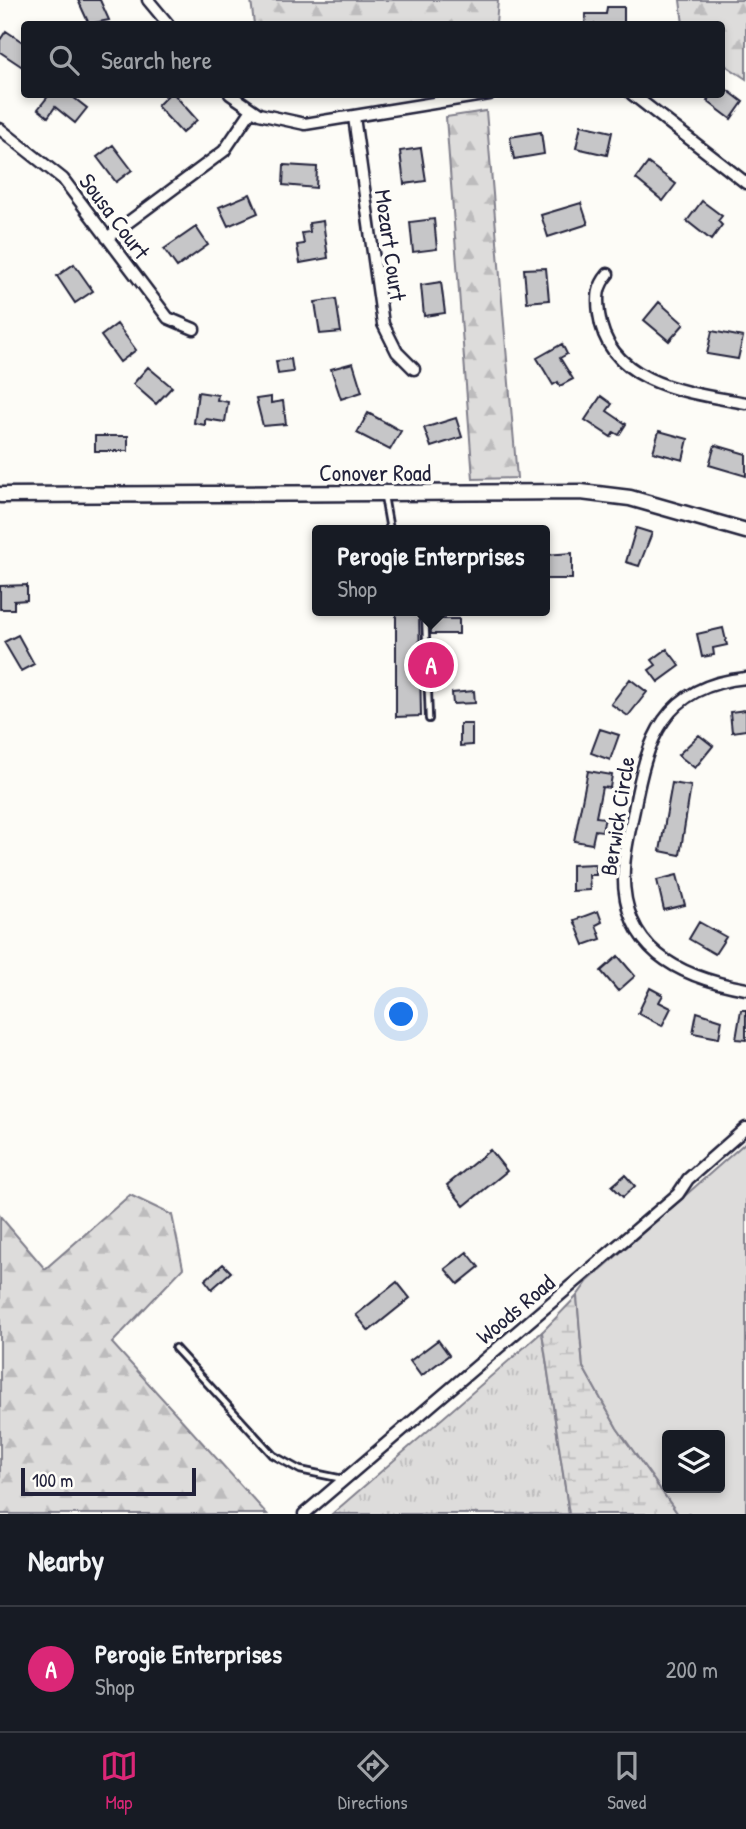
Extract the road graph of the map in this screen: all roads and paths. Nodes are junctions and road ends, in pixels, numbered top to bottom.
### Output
1 (148, 0) edge
2 (166, 21) edge
3 (235, 98) edge
4 (466, 98) edge
5 (637, 98) edge
6 (251, 111) junction
7 (354, 117) junction
8 (0, 129) edge
9 (746, 183) edge
10 (107, 238) junction
11 (608, 274) dead end
12 (194, 329) dead end
13 (414, 369) dead end
14 (746, 403) edge
15 (0, 495) edge
16 (384, 495) junction
17 (389, 525) edge
18 (746, 531) edge
19 (425, 616) edge
20 (746, 678) edge
21 (429, 719) dead end
22 (746, 989) edge
23 (746, 1128) edge
24 (174, 1348) dead end
25 (344, 1479) junction
26 (304, 1514) edge

1 - 2 street
3 - 6 street
4 - 7 street
5 - 9 street
6 - 7 street
6 - 10 street
7 - 13 street, Mozart Court
8 - 10 street, Sousa Court
10 - 12 street, Sousa Court
11 - 14 street
15 - 16 street, Conover Road
16 - 17 lane
16 - 18 street, Conover Road
19 - 21 lane
20 - 22 street, Berwick Circle
23 - 25 street, Woods Road
24 - 25 lane
25 - 26 street, Woods Road

